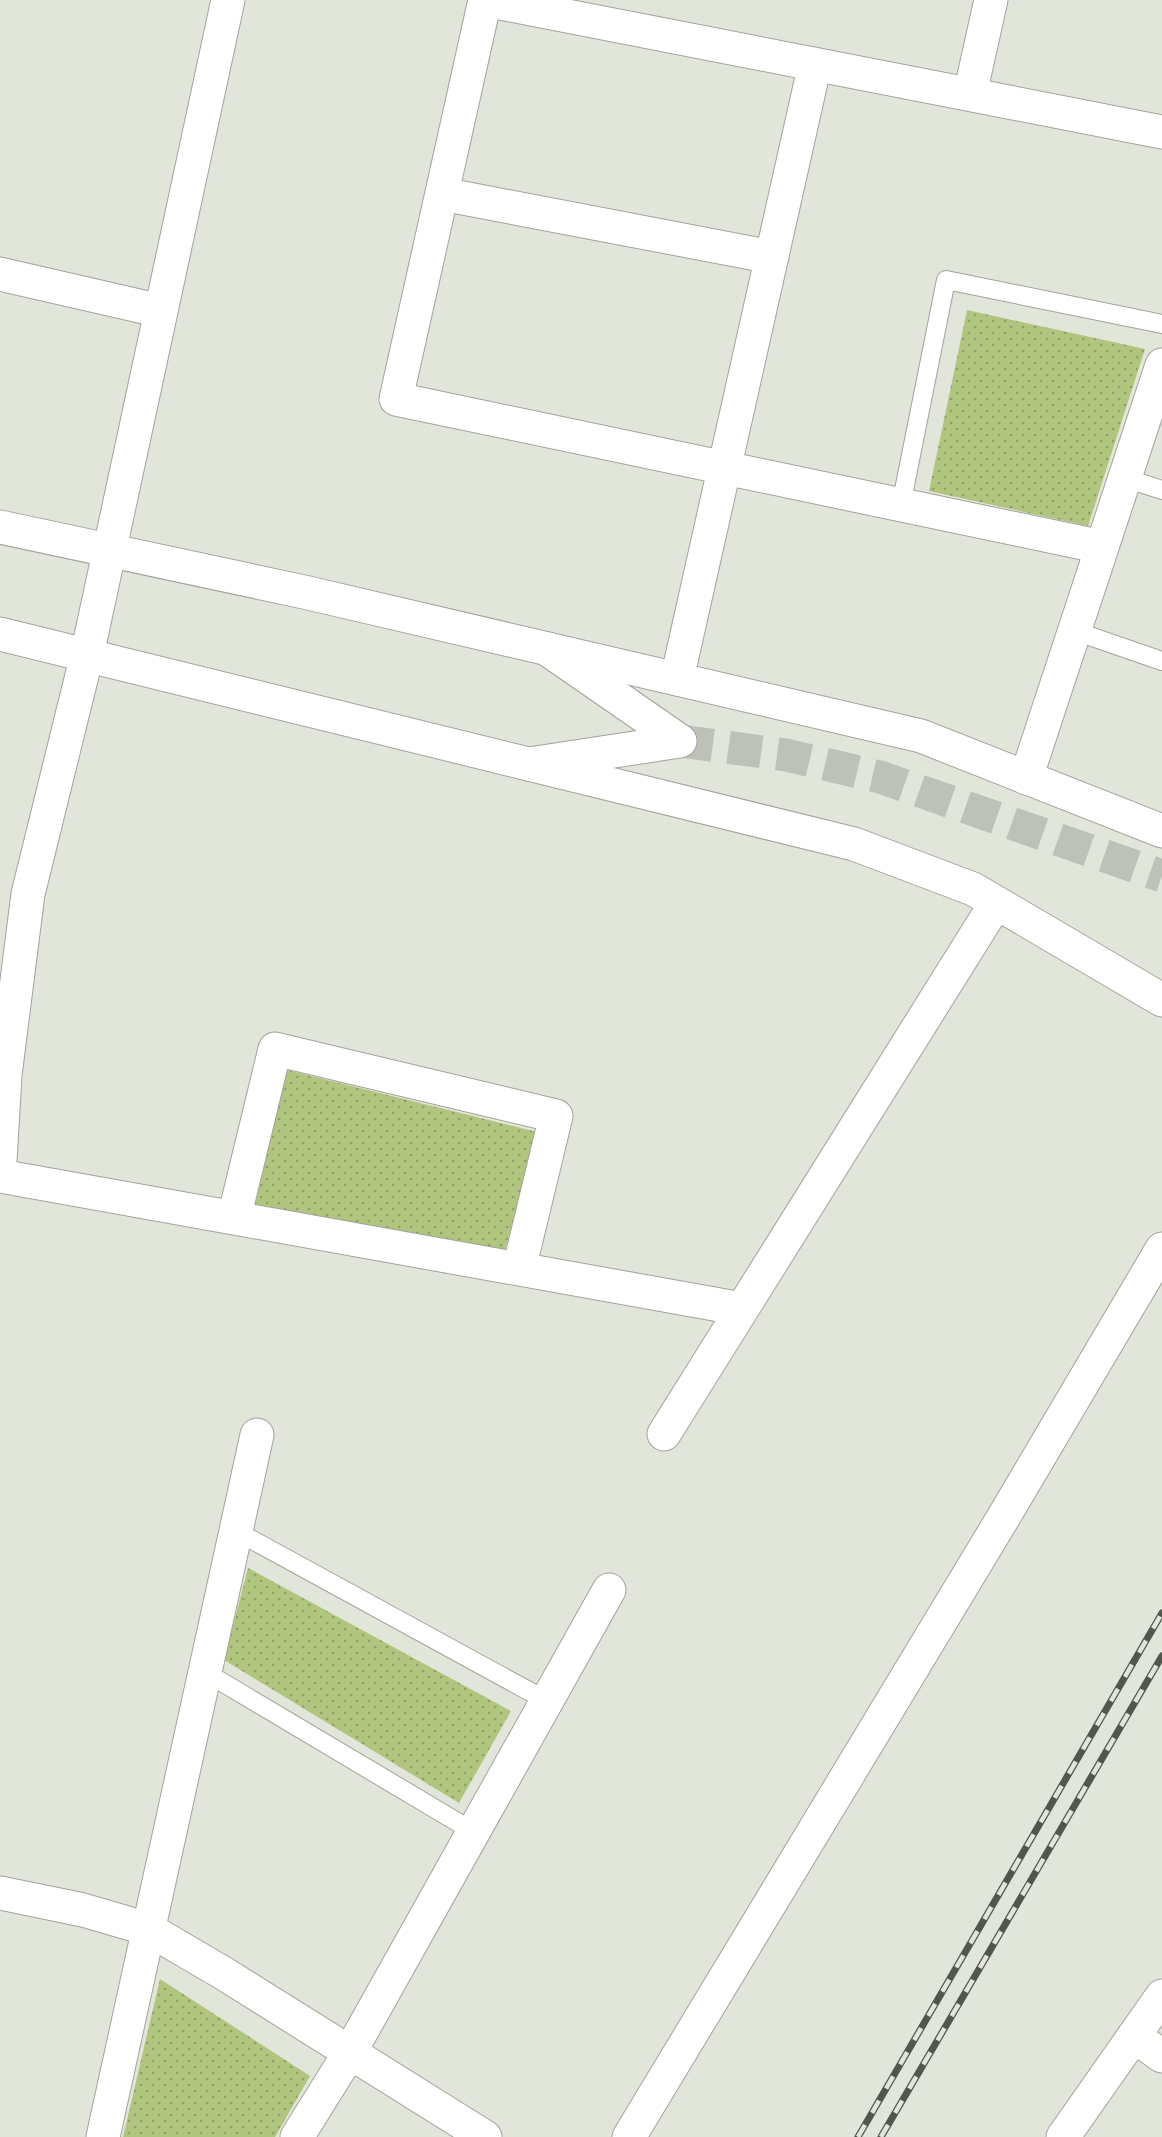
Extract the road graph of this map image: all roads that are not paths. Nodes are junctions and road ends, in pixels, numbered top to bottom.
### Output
1 (228, 0) edge
2 (485, 0) edge
3 (991, 0) edge
4 (815, 64) junction
5 (970, 94) junction
6 (1162, 132) edge
7 (442, 194) junction
8 (772, 258) junction
9 (0, 274) edge
10 (161, 311) junction
11 (1162, 324) edge
12 (1162, 365) edge
13 (725, 468) junction
14 (1125, 478) junction
15 (1162, 490) edge
16 (901, 505) junction
17 (0, 527) edge
18 (1102, 547) junction
19 (110, 551) junction
20 (1075, 631) junction
21 (0, 634) edge
22 (547, 649) junction
23 (87, 655) junction
24 (1162, 661) edge
25 (677, 680) junction
26 (529, 764) junction
27 (1026, 778) junction
28 (1162, 831) edge
29 (996, 903) junction
30 (11, 945) edge
31 (1162, 1000) edge
32 (0, 1161) edge
33 (0, 1176) edge
34 (234, 1218) junction
35 (1162, 1249) edge
36 (519, 1269) junction
37 (742, 1309) junction
38 (663, 1434) dead end
39 (257, 1435) dead end
40 (236, 1531) junction
41 (609, 1590) dead end
42 (205, 1672) junction
43 (547, 1701) junction
44 (474, 1832) junction
45 (0, 1893) edge
46 (148, 1929) junction
47 (1162, 1996) edge
48 (1134, 2036) junction
49 (350, 2052) junction
50 (1162, 2056) edge
51 (103, 2137) edge
52 (297, 2137) edge
53 (485, 2137) edge
54 (629, 2137) edge
55 (1063, 2137) edge

1 - 10 street
2 - 4 street
2 - 7 street
3 - 5 street
4 - 5 street
4 - 8 street
5 - 6 street
7 - 8 street
7 - 13 street
8 - 13 street
9 - 10 street
10 - 19 street
11 - 16 lane
12 - 14 street
13 - 16 street
13 - 25 street
14 - 15 lane
14 - 18 street
16 - 18 street
17 - 19 street
18 - 20 street
19 - 22 street
19 - 23 street
20 - 24 lane
20 - 27 street
21 - 23 street
22 - 25 street
22 - 26 street
23 - 26 street
23 - 30 street
25 - 27 street
26 - 29 street
27 - 28 street
29 - 31 street
29 - 37 street
30 - 32 street
33 - 34 street
34 - 36 street
34 - 36 street
35 - 54 street
36 - 37 street
37 - 38 street
39 - 40 street
40 - 42 street
40 - 43 lane
41 - 43 street
42 - 44 lane
42 - 46 street
43 - 44 street
44 - 49 street
45 - 46 street
46 - 49 street
46 - 51 street
47 - 48 street
48 - 50 street
48 - 55 street
49 - 52 street
49 - 53 street

